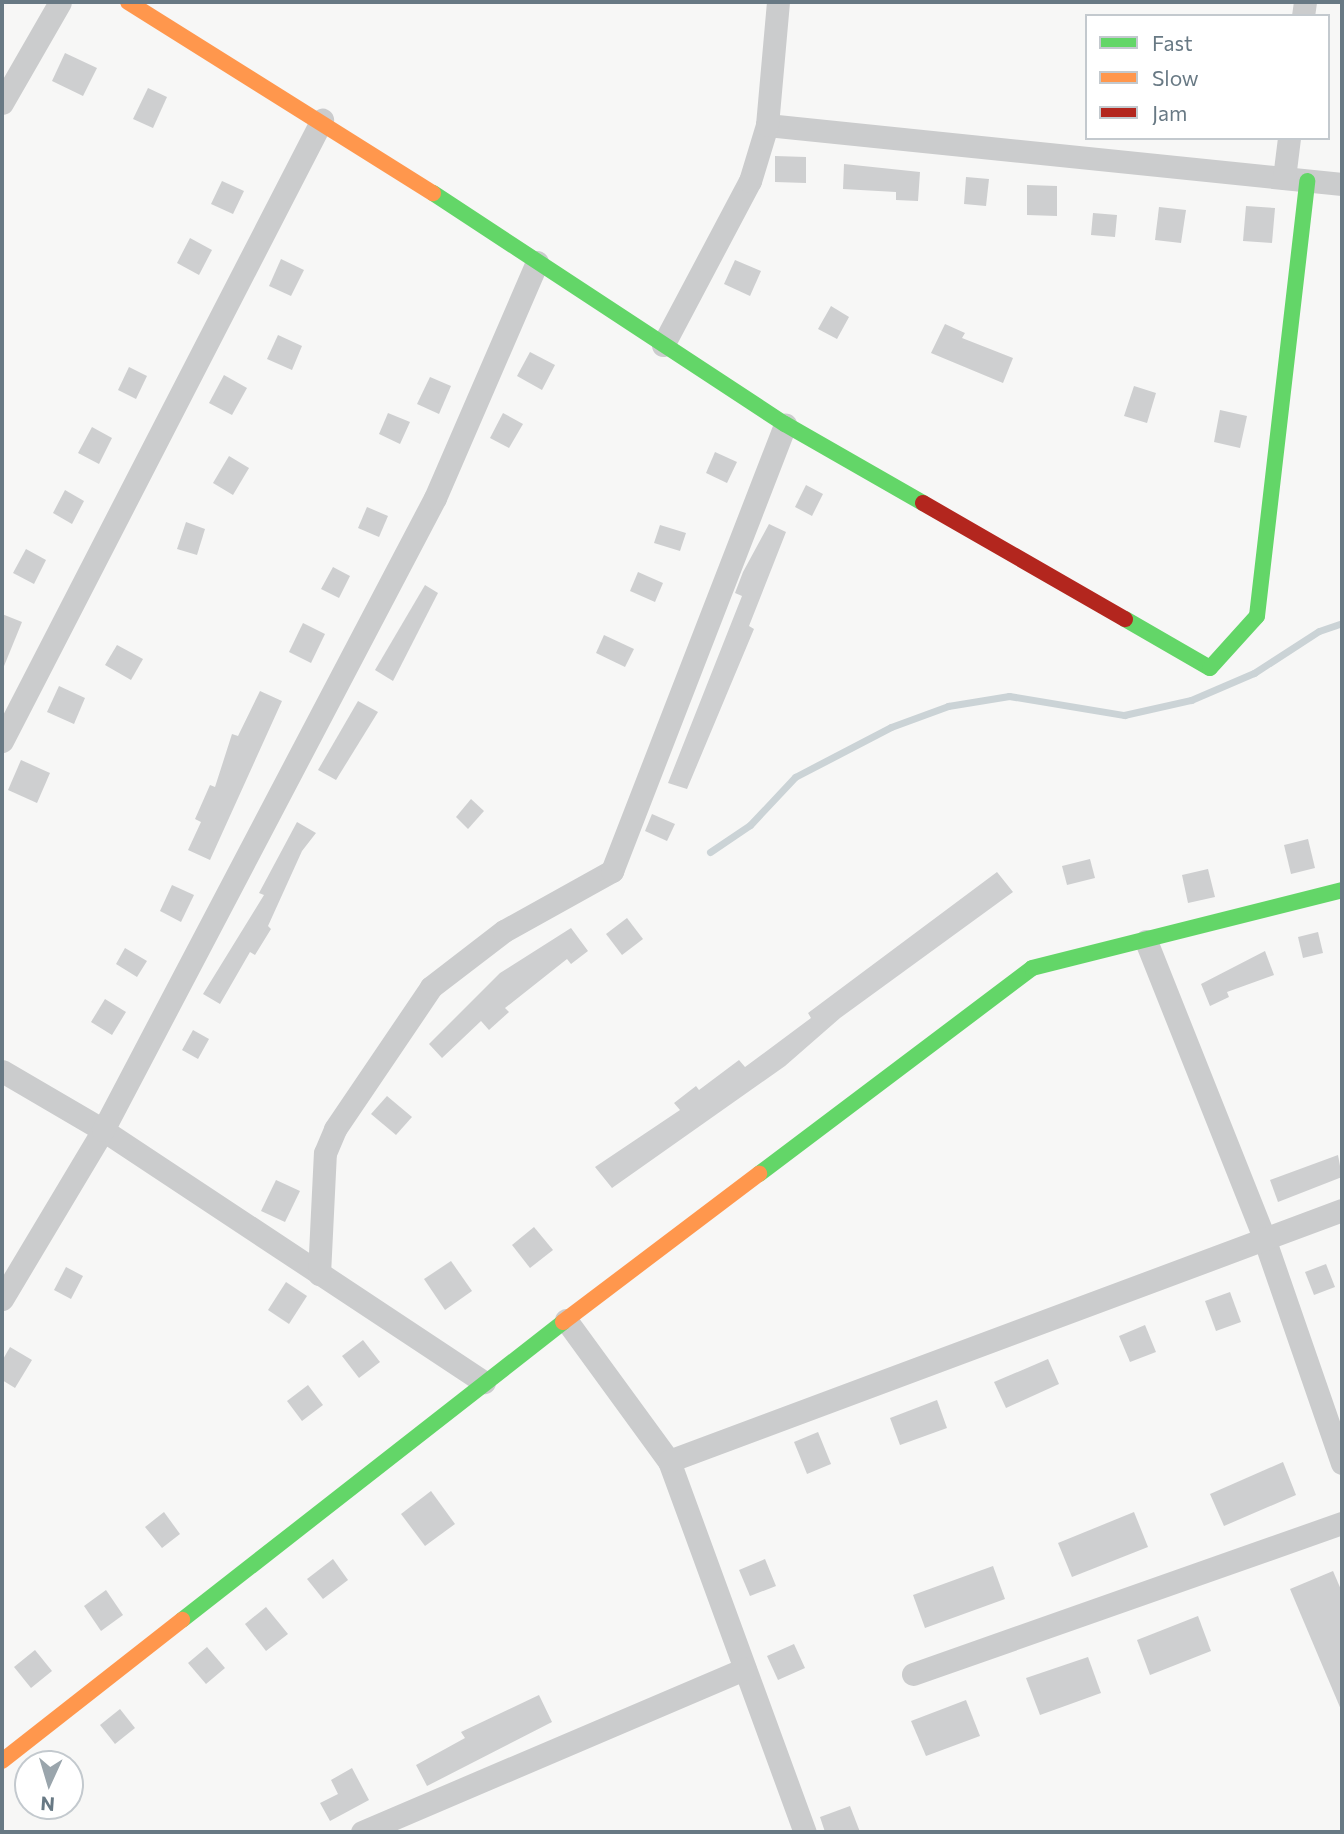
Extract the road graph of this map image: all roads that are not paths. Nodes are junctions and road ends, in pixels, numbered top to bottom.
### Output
1 (60, 2) edge
2 (128, 2) edge
3 (778, 2) edge
4 (2, 103) edge
5 (322, 120) junction
6 (767, 125) junction
7 (1289, 140) edge
8 (1295, 179) junction
9 (1342, 184) edge
10 (537, 262) junction
11 (663, 345) junction
12 (785, 424) junction
13 (2, 741) edge
14 (1342, 890) edge
15 (1146, 941) junction
16 (2, 1072) edge
17 (103, 1130) junction
18 (1342, 1210) edge
19 (1264, 1238) junction
20 (320, 1274) junction
21 (2, 1299) edge
22 (566, 1320) junction
23 (484, 1382) junction
24 (669, 1461) junction
25 (1342, 1462) edge
26 (1342, 1523) edge
27 (745, 1668) junction
28 (913, 1674) dead end
29 (2, 1761) edge
30 (370, 1830) edge
31 (805, 1832) edge

1 - 4 street
2 - 5 street
3 - 6 street
5 - 10 street
5 - 13 street
6 - 8 street
6 - 11 street
7 - 8 street
8 - 9 street
8 - 12 street
10 - 11 street
10 - 17 street
11 - 12 street
12 - 20 street
14 - 15 street
15 - 19 street
15 - 22 street
16 - 17 street
17 - 20 street
17 - 21 street
18 - 19 street
19 - 24 street
19 - 25 street
20 - 23 street
22 - 23 street
22 - 24 street
23 - 29 street
24 - 27 street
26 - 28 street
27 - 30 street
27 - 31 street

